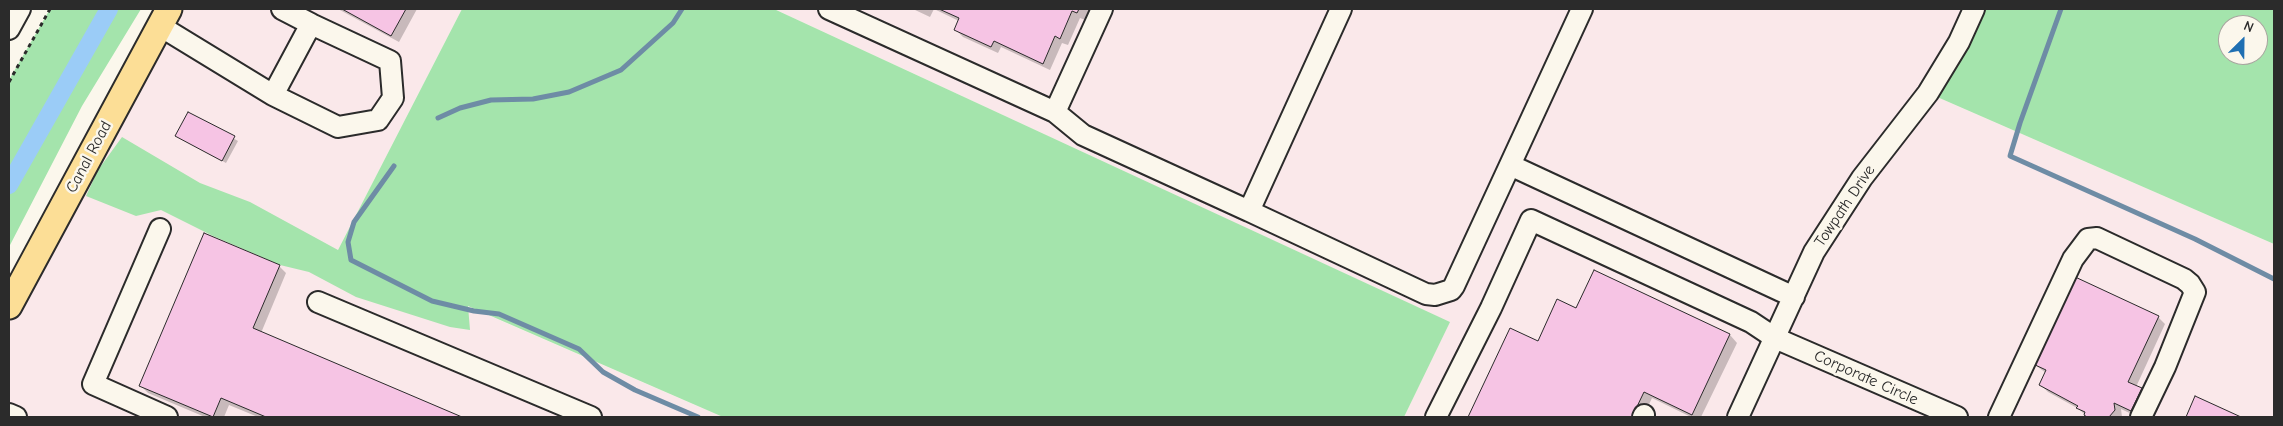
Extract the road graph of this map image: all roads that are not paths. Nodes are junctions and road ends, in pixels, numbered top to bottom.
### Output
1 (20, 9) edge
2 (282, 9) edge
3 (828, 9) edge
4 (1102, 9) edge
5 (1341, 9) edge
6 (1582, 9) edge
7 (1974, 9) edge
8 (165, 17) edge
9 (311, 24) junction
10 (9, 29) edge
11 (273, 95) junction
12 (1055, 112) junction
13 (1510, 165) junction
14 (1249, 211) junction
15 (160, 229) dead end
16 (1794, 297) junction
17 (318, 302) dead end
18 (9, 306) edge
19 (1775, 338) junction
20 (9, 414) edge
21 (16, 417) edge
22 (167, 417) edge
23 (591, 417) edge
24 (1436, 417) edge
25 (1738, 417) edge
26 (1957, 417) edge
27 (1999, 417) edge
28 (2142, 417) edge

1 - 10 street
2 - 9 street
3 - 12 street
4 - 12 street
5 - 14 street
6 - 13 street
7 - 16 street, Towpath Drive
8 - 11 street
8 - 18 main road, Canal Road
9 - 11 street
9 - 11 street
12 - 14 street
13 - 14 street
13 - 16 street
15 - 22 street
16 - 19 street, Towpath Drive
17 - 23 street
19 - 24 street, Corporate Circle
19 - 25 street, Towpath Drive
19 - 26 street, Corporate Circle
20 - 21 street
27 - 28 street

